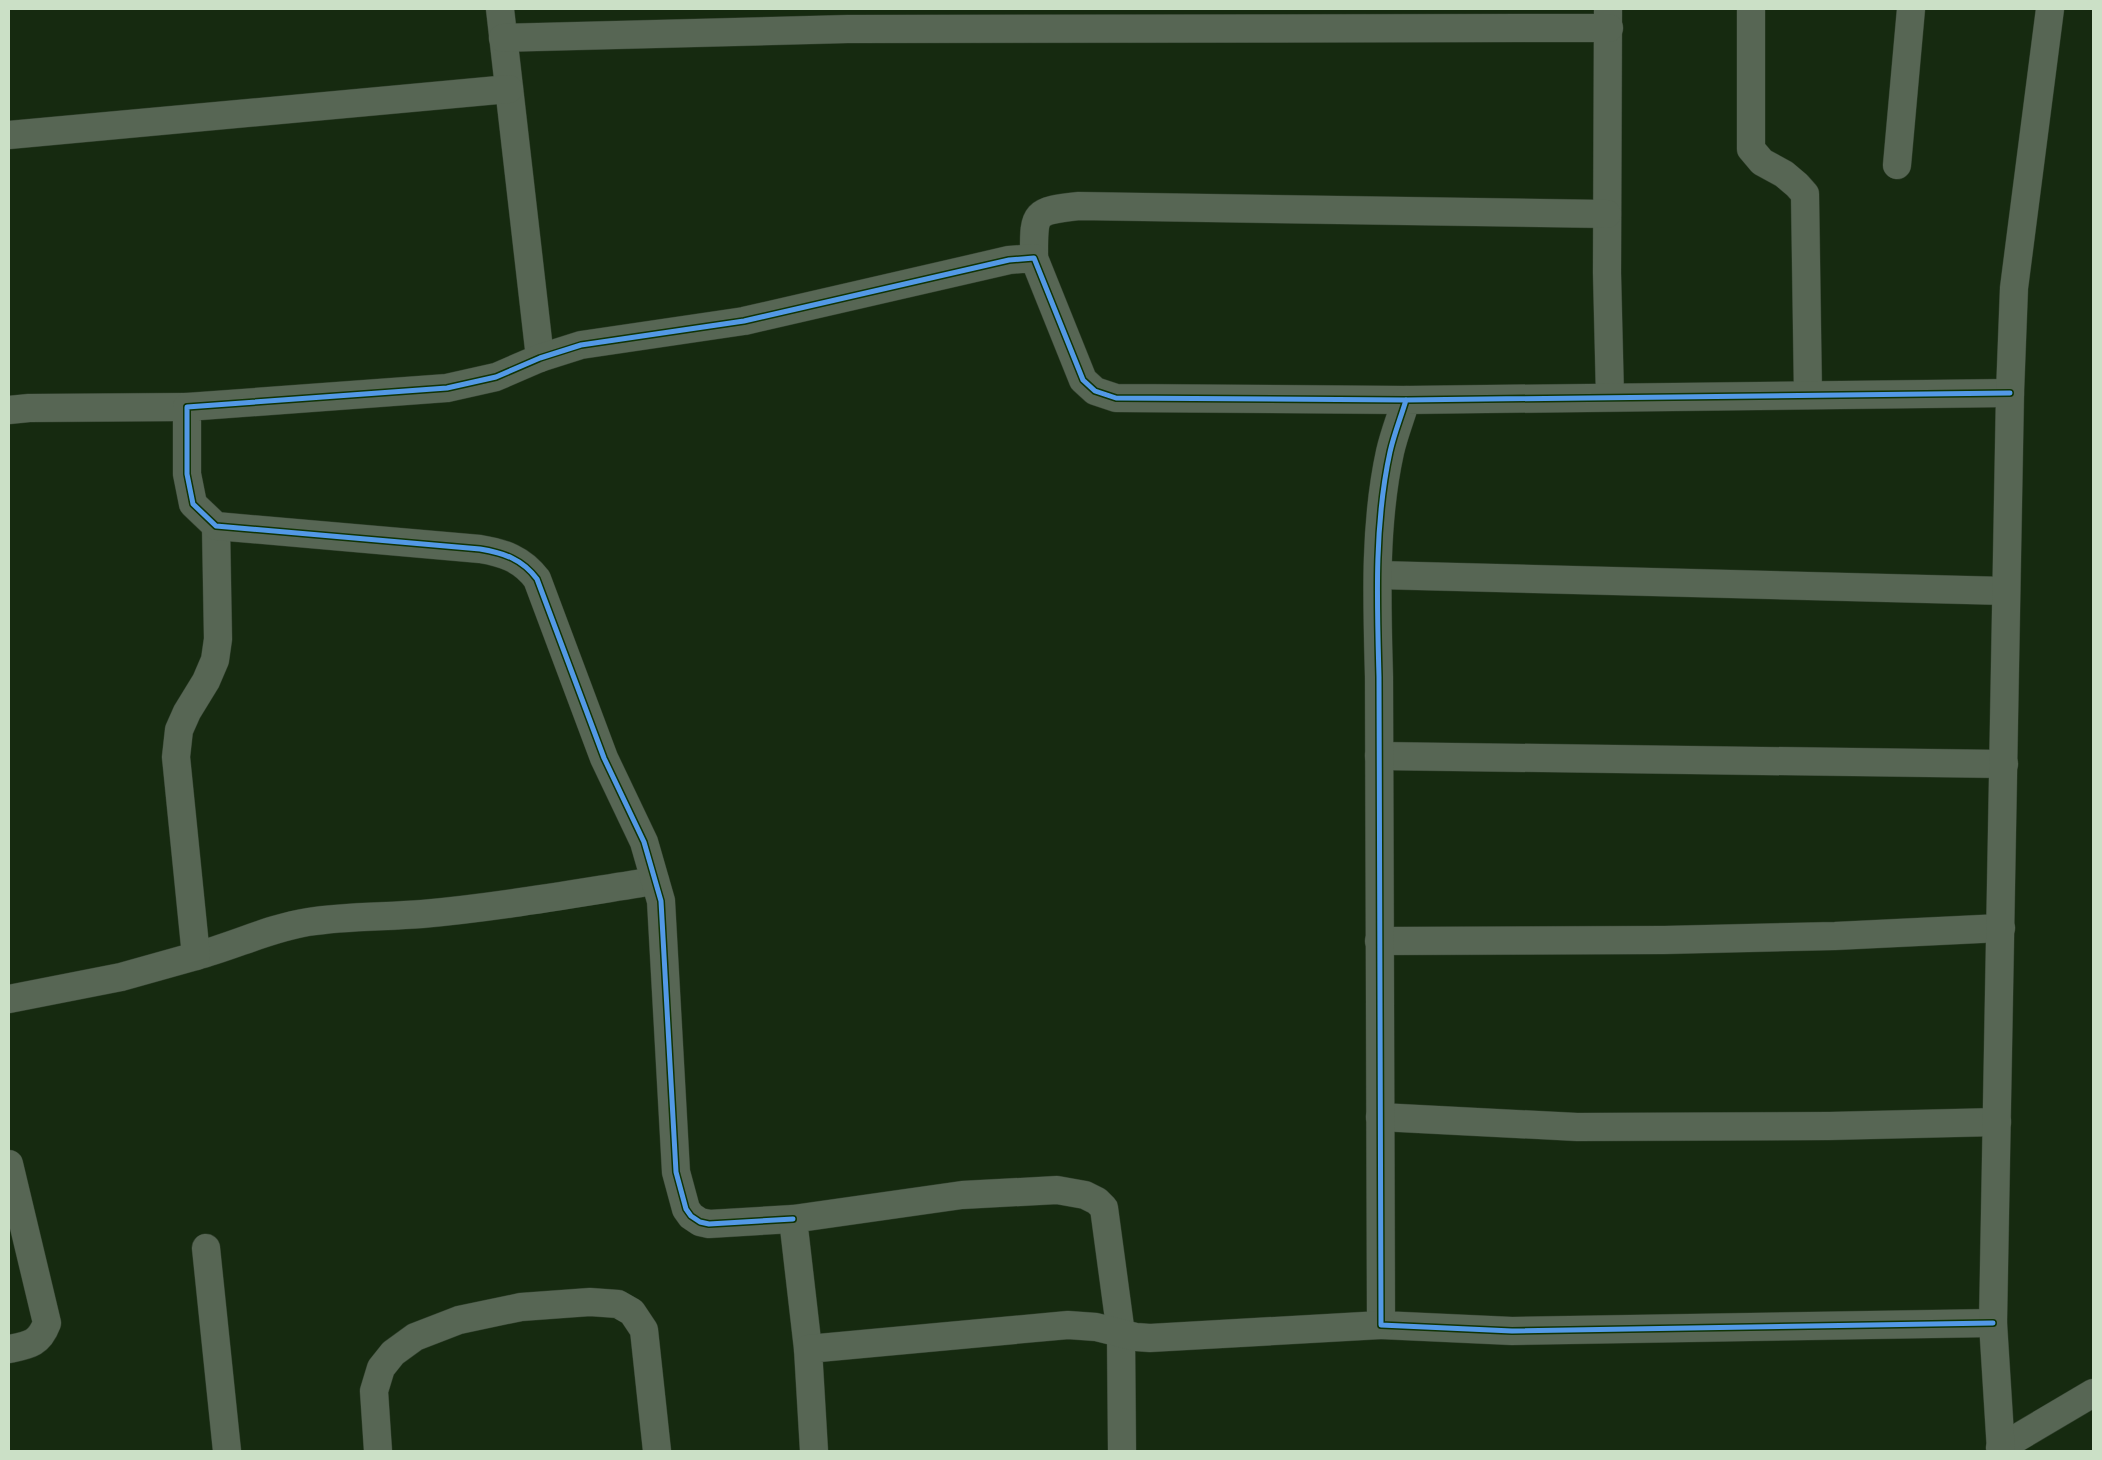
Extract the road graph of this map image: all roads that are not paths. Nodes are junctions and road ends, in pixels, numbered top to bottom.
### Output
1 (500, 9) edge
2 (1751, 9) edge
3 (1911, 9) edge
4 (2050, 9) edge
5 (1609, 18) edge
6 (503, 38) junction
7 (509, 90) junction
8 (9, 135) edge
9 (1897, 165) dead end
10 (1608, 214) junction
11 (1034, 258) junction
12 (540, 358) junction
13 (2010, 393) junction
14 (1808, 395) junction
15 (1610, 398) junction
16 (1406, 400) junction
17 (187, 406) junction
18 (9, 410) edge
19 (216, 526) junction
20 (1378, 575) junction
21 (2006, 591) junction
22 (1379, 756) junction
23 (2004, 764) junction
24 (655, 880) junction
25 (2001, 928) junction
26 (1379, 942) junction
27 (196, 956) junction
28 (9, 999) edge
29 (1380, 1117) junction
30 (1997, 1122) junction
31 (9, 1164) edge
32 (793, 1219) junction
33 (206, 1248) dead end
34 (1993, 1323) junction
35 (1381, 1325) junction
36 (1120, 1334) junction
37 (9, 1349) edge
38 (808, 1349) junction
39 (2093, 1393) edge
40 (2000, 1450) edge
41 (227, 1451) edge
42 (378, 1451) edge
43 (657, 1451) edge
44 (814, 1451) edge
45 (1122, 1451) edge

1 - 6 street
2 - 14 street
3 - 9 street
4 - 13 street
5 - 6 street
5 - 10 street
6 - 7 street
7 - 8 street
7 - 12 street
10 - 11 street
10 - 15 street
11 - 12 street
11 - 16 street
12 - 17 street
13 - 14 street
13 - 21 street
14 - 15 street
15 - 16 street
16 - 20 street
17 - 18 street
17 - 19 street
19 - 24 street
19 - 27 street
20 - 21 street
20 - 22 street
21 - 23 street
22 - 23 street
22 - 26 street
23 - 25 street
24 - 27 street
24 - 32 street
25 - 26 street
25 - 30 street
26 - 29 street
27 - 28 street
29 - 30 street
29 - 35 street
30 - 34 street
31 - 37 street
32 - 36 street
32 - 38 street
33 - 41 street
34 - 35 street
34 - 40 street
35 - 36 street
36 - 38 street
36 - 45 street
38 - 44 street
39 - 40 street
42 - 43 street

